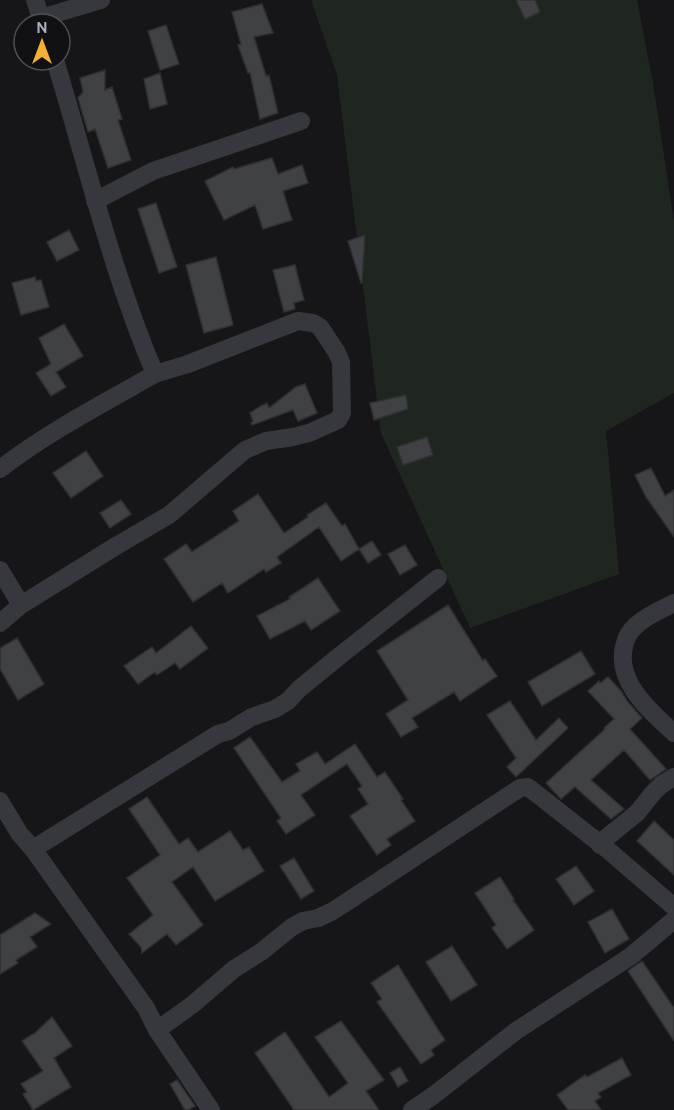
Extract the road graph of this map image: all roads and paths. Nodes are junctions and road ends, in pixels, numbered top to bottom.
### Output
1 (101, 0) edge
2 (67, 12) edge
3 (59, 72) edge
4 (301, 121) dead end
5 (94, 201) junction
6 (155, 374) junction
7 (0, 469) edge
8 (0, 570) edge
9 (438, 578) dead end
10 (674, 603) edge
11 (21, 604) junction
12 (0, 623) edge
13 (674, 733) edge
14 (674, 777) edge
15 (0, 801) edge
16 (600, 845) junction
17 (33, 849) junction
18 (674, 907) edge
19 (674, 920) edge
20 (157, 1029) junction
21 (211, 1110) edge
22 (412, 1110) edge

1 - 2 street
3 - 5 street
4 - 5 street
5 - 6 street
6 - 7 street
6 - 11 street
8 - 11 street
9 - 17 street
10 - 13 street
11 - 12 street
14 - 16 street
15 - 17 street
16 - 18 street
16 - 20 street
17 - 20 street
19 - 22 street
20 - 21 street

